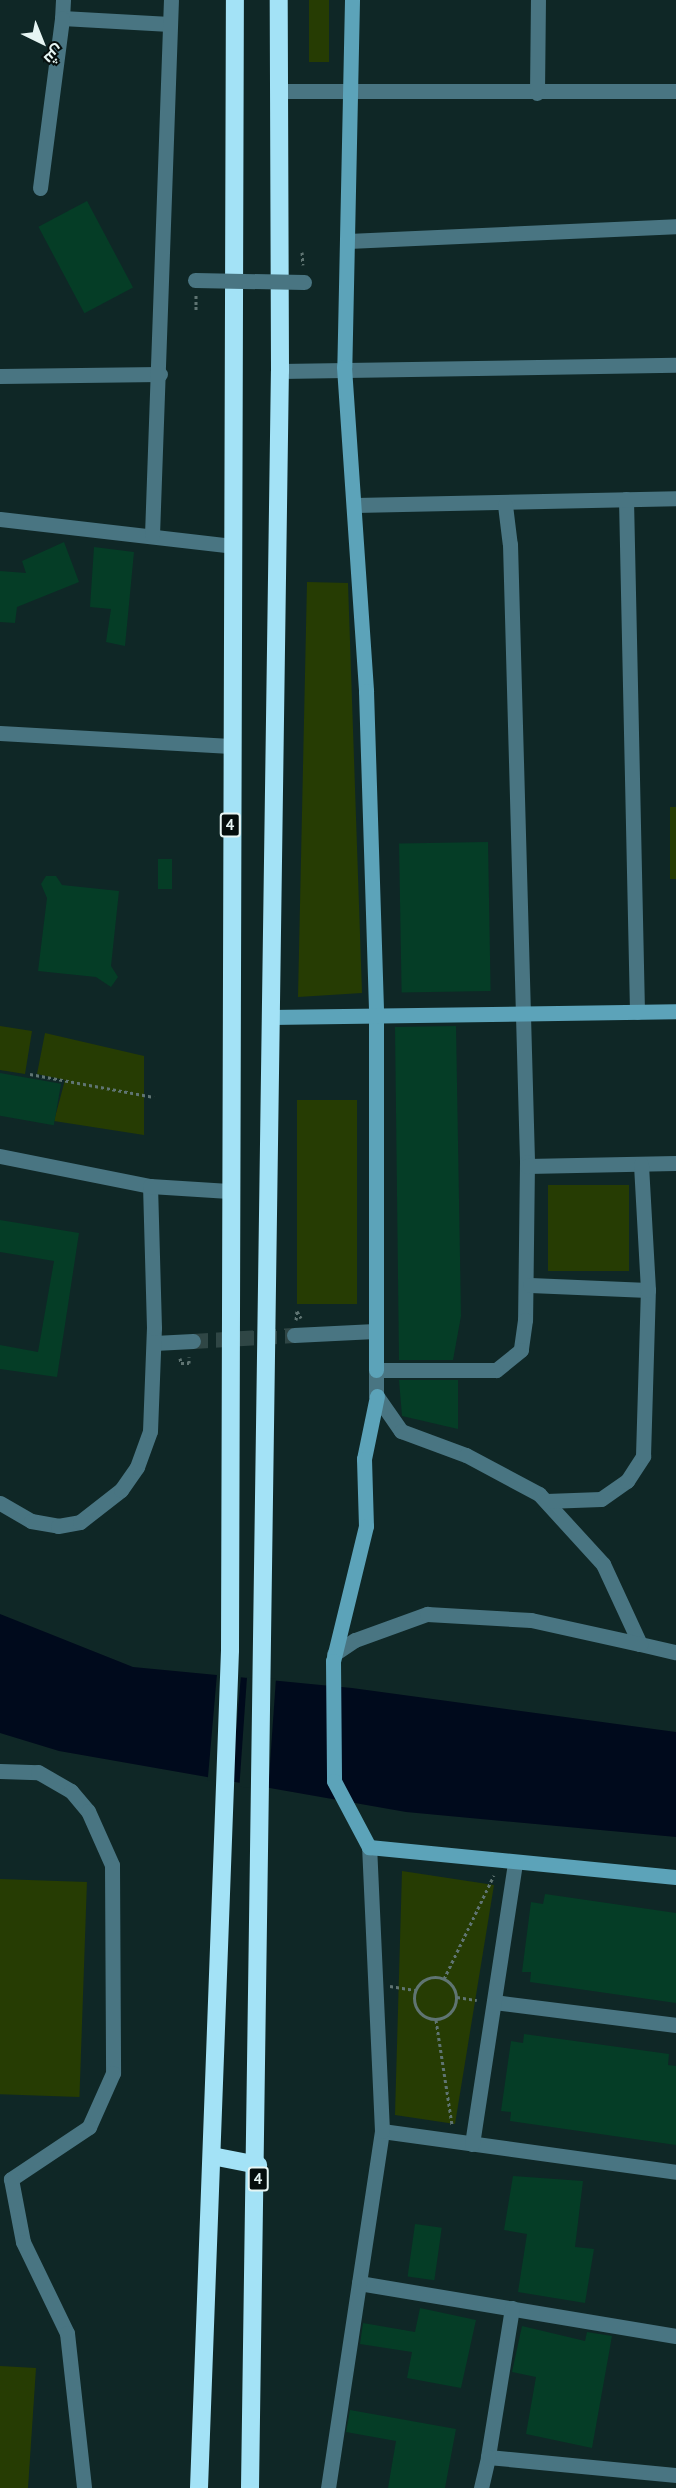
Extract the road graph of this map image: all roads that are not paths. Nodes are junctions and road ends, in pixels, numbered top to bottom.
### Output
1 (63, 0) edge
2 (171, 0) edge
3 (235, 0) edge
4 (279, 0) edge
5 (352, 0) edge
6 (538, 0) edge
7 (62, 18) junction
8 (170, 24) junction
9 (280, 91) junction
10 (352, 91) junction
11 (676, 91) edge
12 (537, 93) junction
13 (40, 188) dead end
14 (676, 226) edge
15 (348, 241) junction
16 (195, 280) dead end
17 (304, 282) dead end
18 (676, 365) edge
19 (344, 367) junction
20 (280, 371) junction
21 (160, 374) junction
22 (0, 376) edge
23 (676, 498) edge
24 (626, 499) junction
25 (355, 505) junction
26 (505, 506) junction
27 (0, 519) edge
28 (152, 535) junction
29 (232, 546) junction
30 (0, 733) edge
31 (231, 746) junction
32 (676, 1011) edge
33 (637, 1012) junction
34 (520, 1014) junction
35 (376, 1016) junction
36 (270, 1017) junction
37 (0, 1156) edge
38 (676, 1163) edge
39 (641, 1164) junction
40 (527, 1166) junction
41 (150, 1186) junction
42 (229, 1191) junction
43 (530, 1285) junction
44 (648, 1290) junction
45 (375, 1331) junction
46 (294, 1335) tunnel mouth
47 (193, 1341) tunnel mouth
48 (154, 1343) junction
49 (376, 1370) junction
50 (377, 1396) junction
51 (231, 1446) junction
52 (263, 1449) junction
53 (546, 1502) junction
54 (0, 1503) edge
55 (640, 1644) junction
56 (676, 1652) edge
57 (334, 1654) junction
58 (0, 1772) edge
59 (369, 1847) junction
60 (508, 1861) junction
61 (676, 1877) edge
62 (494, 2002) junction
63 (676, 2025) edge
64 (382, 2131) junction
65 (472, 2144) junction
66 (212, 2156) junction
67 (258, 2165) junction
68 (676, 2172) edge
69 (359, 2283) junction
70 (512, 2308) junction
71 (676, 2336) edge
72 (488, 2457) junction
73 (676, 2475) edge
74 (84, 2488) edge
75 (199, 2488) edge
76 (250, 2488) edge
77 (328, 2488) edge
78 (481, 2488) edge

1 - 7 street
2 - 8 street
3 - 29 highway, 4
4 - 9 highway, 4
5 - 10 street
6 - 12 street
7 - 8 street
7 - 13 street
8 - 21 street
9 - 10 street
9 - 20 highway, 4
10 - 12 street
10 - 15 street
11 - 12 street
14 - 15 street
15 - 19 street
16 - 17 street, bridge
18 - 19 street
19 - 20 street
19 - 25 street
20 - 36 highway, 4
21 - 22 street
21 - 28 street
23 - 24 street
24 - 26 street
24 - 33 street
25 - 26 street
25 - 35 street
26 - 34 street
27 - 28 street
28 - 29 street
29 - 31 highway, 4
30 - 31 street
31 - 42 highway, 4
32 - 33 street
33 - 34 street
34 - 35 street
34 - 40 street
35 - 36 street
35 - 45 street
36 - 52 highway, 4
37 - 41 street
38 - 39 street
39 - 40 street
39 - 44 street
40 - 43 street
41 - 42 street
41 - 48 street
42 - 51 highway, 4
43 - 44 street
43 - 49 street
44 - 53 street
45 - 46 street
45 - 49 street
47 - 48 street
48 - 54 street
49 - 50 street
50 - 53 street
50 - 57 street
51 - 52 highway
51 - 66 highway, 4
52 - 67 highway, 4
53 - 55 street
55 - 56 street
55 - 57 street
57 - 59 street
58 - 74 street
59 - 60 street
59 - 64 street
60 - 61 street
60 - 62 street
62 - 63 street
62 - 65 street
64 - 65 street
64 - 69 street
65 - 68 street
66 - 67 highway
66 - 75 highway, 4
67 - 76 highway, 4
69 - 70 street
69 - 77 street
70 - 71 street
70 - 72 street
72 - 73 street
72 - 78 street

